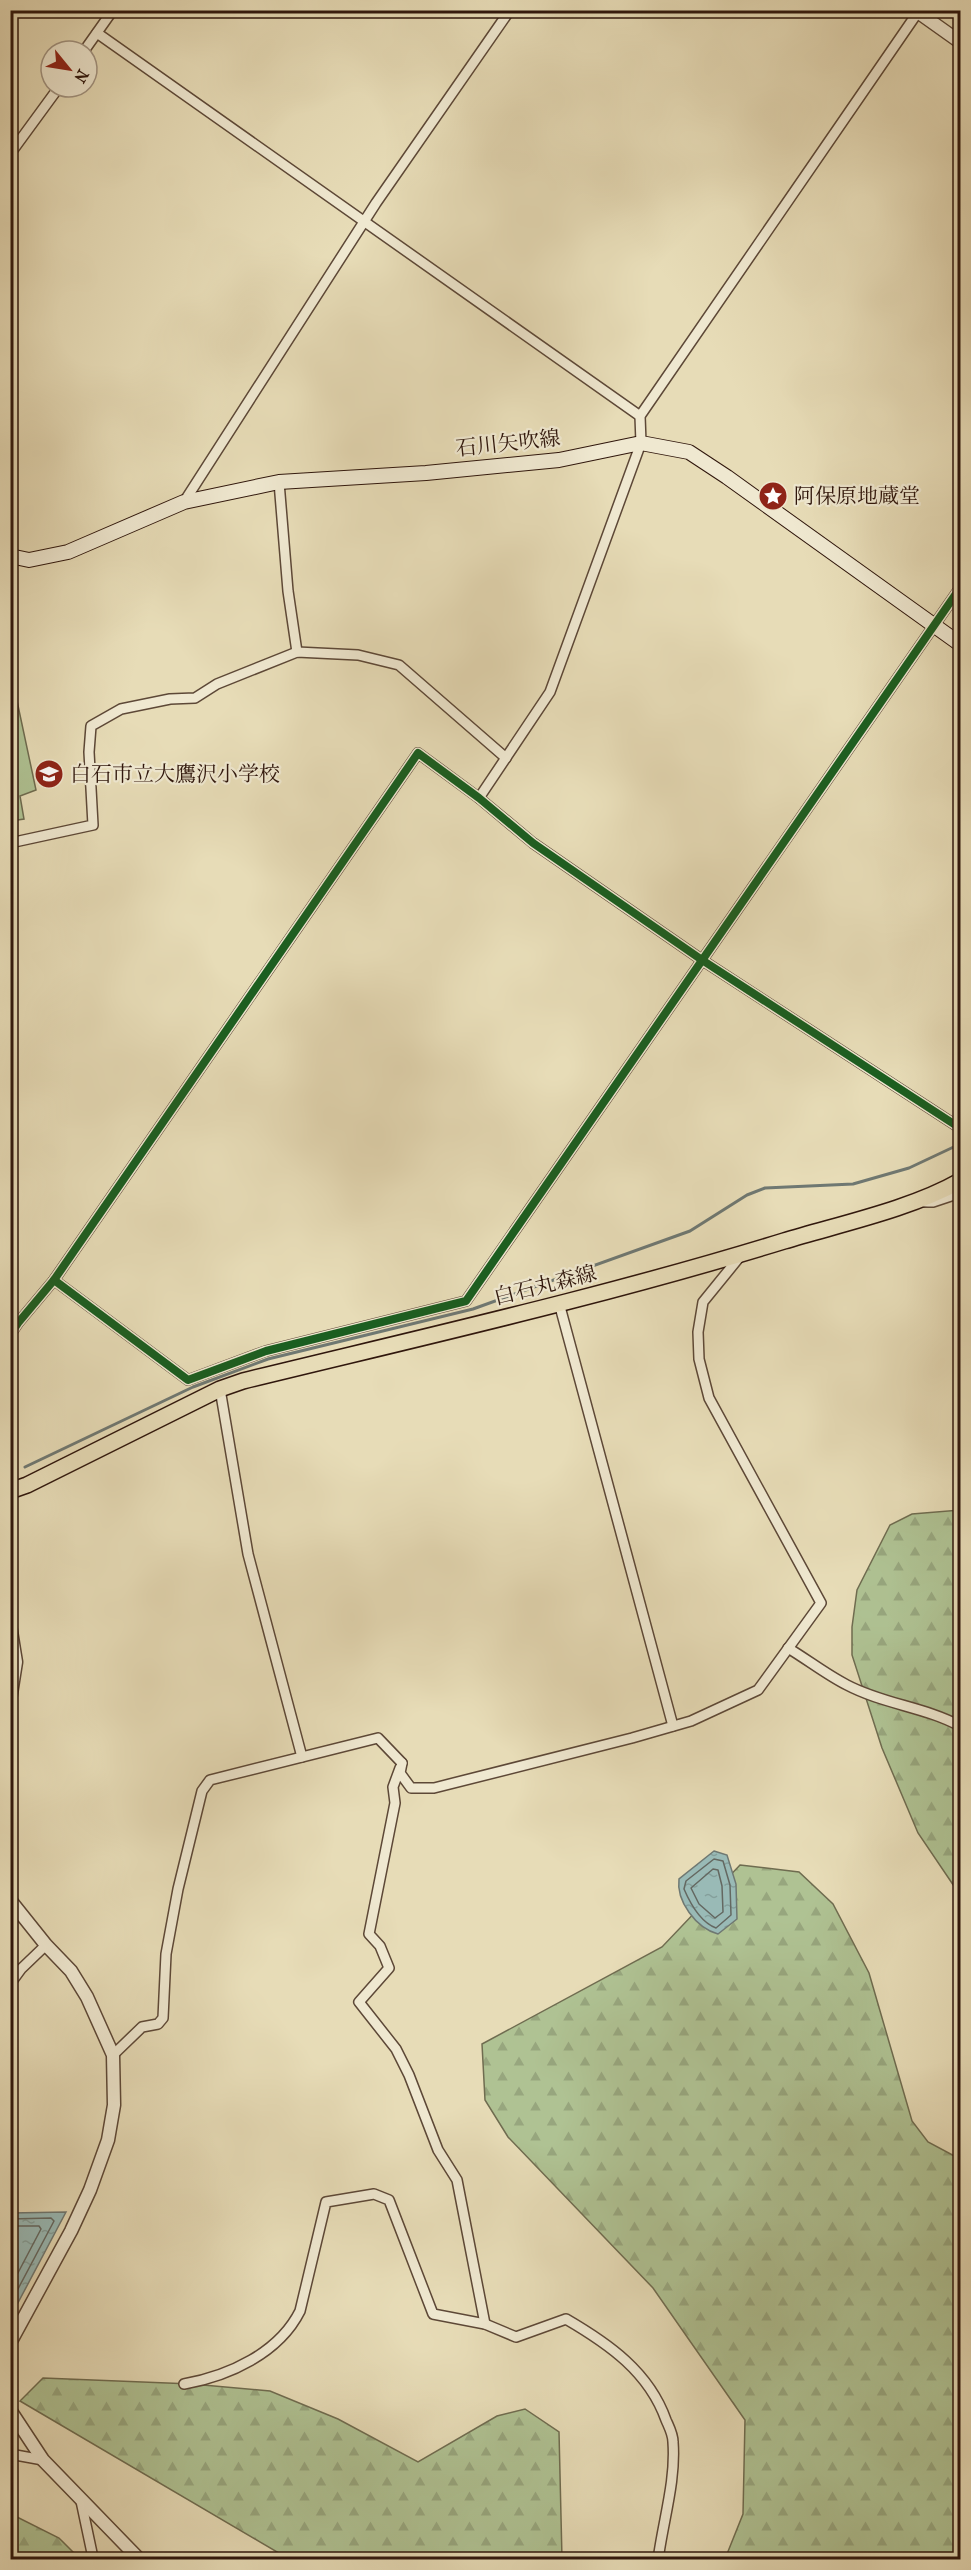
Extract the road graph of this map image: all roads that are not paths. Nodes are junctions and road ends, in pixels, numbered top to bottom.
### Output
1 (112, 10) edge
2 (510, 10) edge
3 (916, 11) edge
4 (98, 33) junction
5 (93, 39) edge
6 (960, 42) edge
7 (49, 99) edge
8 (10, 154) edge
9 (363, 222) junction
10 (640, 416) junction
11 (641, 443) junction
12 (279, 482) junction
13 (184, 502) junction
14 (10, 556) edge
15 (960, 588) edge
16 (935, 625) junction
17 (960, 644) edge
18 (297, 652) junction
19 (506, 758) junction
20 (479, 798) junction
21 (10, 843) edge
22 (702, 960) junction
23 (960, 1128) edge
24 (960, 1180) edge
25 (960, 1193) edge
26 (916, 1199) junction
27 (742, 1254) junction
28 (54, 1280) junction
29 (559, 1303) junction
30 (10, 1335) edge
31 (220, 1389) junction
32 (10, 1491) edge
33 (10, 1625) edge
34 (788, 1648) junction
35 (10, 1700) edge
36 (673, 1726) junction
37 (960, 1726) edge
38 (302, 1757) junction
39 (402, 1763) junction
40 (12, 1904) edge
41 (46, 1945) junction
42 (10, 1984) edge
43 (113, 2055) junction
44 (485, 2324) junction
45 (10, 2343) edge
46 (184, 2384) dead end
47 (10, 2410) edge
48 (10, 2454) edge
49 (43, 2460) junction
50 (81, 2501) junction
51 (91, 2559) edge
52 (140, 2559) edge
53 (658, 2559) edge

1 - 4 street
2 - 9 street
3 - 6 street
3 - 10 street
4 - 5 street
4 - 9 street
7 - 8 street
9 - 10 street
9 - 13 street
10 - 11 street
11 - 12 main road, 石川矢吹線
11 - 16 main road, 石川矢吹線
11 - 19 street
12 - 13 main road, 石川矢吹線
12 - 18 street
13 - 14 main road, 石川矢吹線
15 - 16 street
16 - 17 main road, 石川矢吹線
16 - 22 street
18 - 19 street
18 - 21 street
19 - 20 street
20 - 22 street
20 - 28 street
22 - 23 street
22 - 28 street
24 - 26 main road, 白石丸森線
25 - 26 street
26 - 27 main road, 白石丸森線
27 - 29 main road, 白石丸森線
27 - 34 street
28 - 30 street
29 - 31 main road, 白石丸森線
29 - 36 street
31 - 32 main road, 白石丸森線
31 - 38 street
33 - 35 street
34 - 36 street
34 - 37 street
36 - 39 street
38 - 39 street
38 - 43 street
39 - 44 street
40 - 41 street
41 - 42 street
41 - 43 street
43 - 45 street
44 - 46 street
44 - 53 street
47 - 49 street
48 - 49 street
49 - 50 street
50 - 51 street
50 - 52 street

